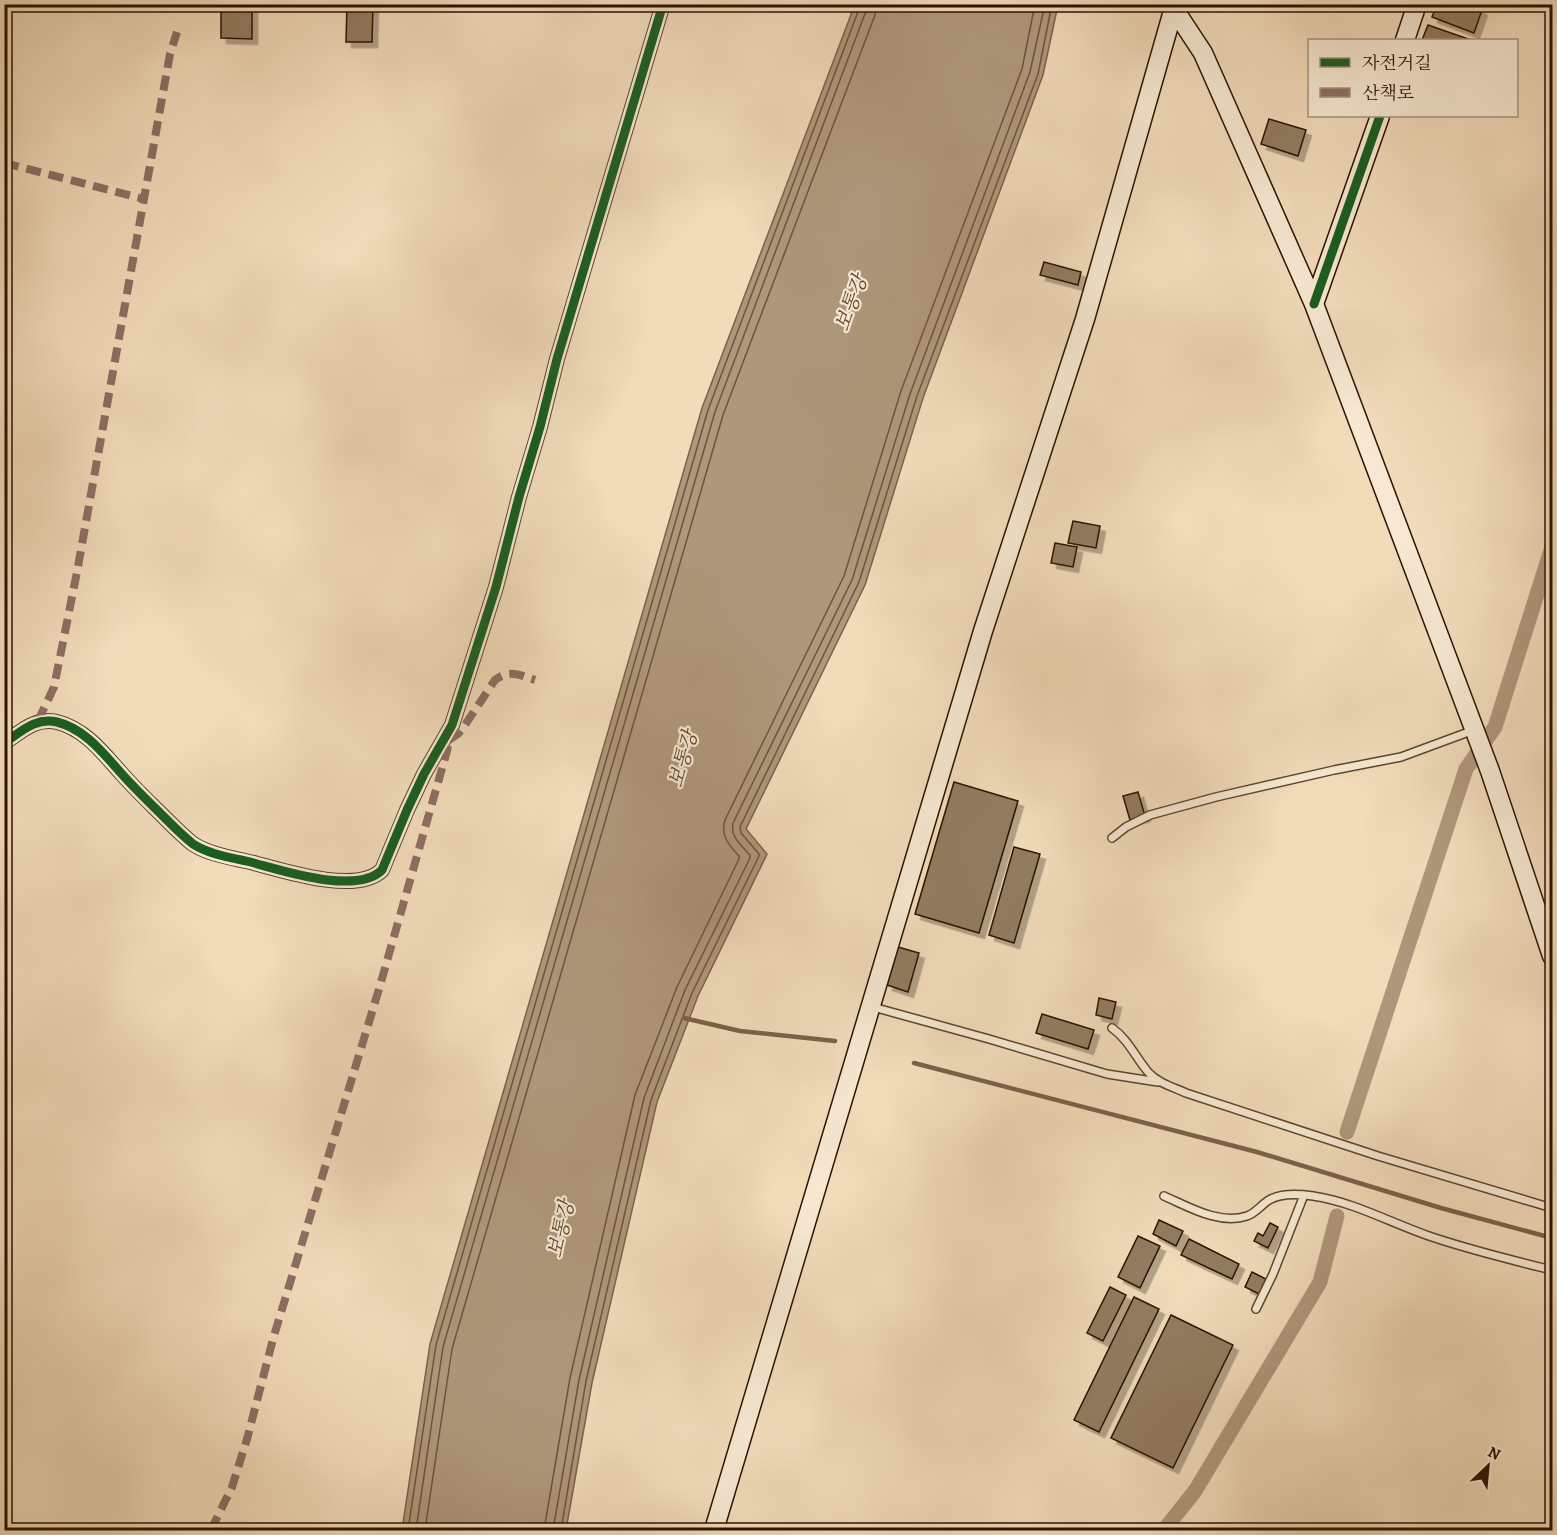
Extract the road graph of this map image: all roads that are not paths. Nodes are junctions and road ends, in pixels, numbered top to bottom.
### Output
1 (663, 4) edge
2 (1417, 4) edge
3 (1173, 6) edge
4 (1405, 39) edge
5 (1380, 117) edge
6 (1314, 304) junction
7 (1474, 730) junction
8 (4, 743) edge
9 (1113, 838) dead end
10 (1552, 956) edge
11 (871, 1006) junction
12 (1112, 1028) dead end
13 (1161, 1082) junction
14 (1304, 1195) junction
15 (1164, 1196) dead end
16 (1552, 1208) edge
17 (1552, 1270) edge
18 (1256, 1309) dead end
19 (714, 1530) edge

1 - 8 street
2 - 4 main road
3 - 6 main road
3 - 11 main road
5 - 6 main road
6 - 7 main road
7 - 9 lane
7 - 10 main road
11 - 13 lane
11 - 19 main road
12 - 13 lane
13 - 16 lane
14 - 15 lane
14 - 17 lane
14 - 18 lane

